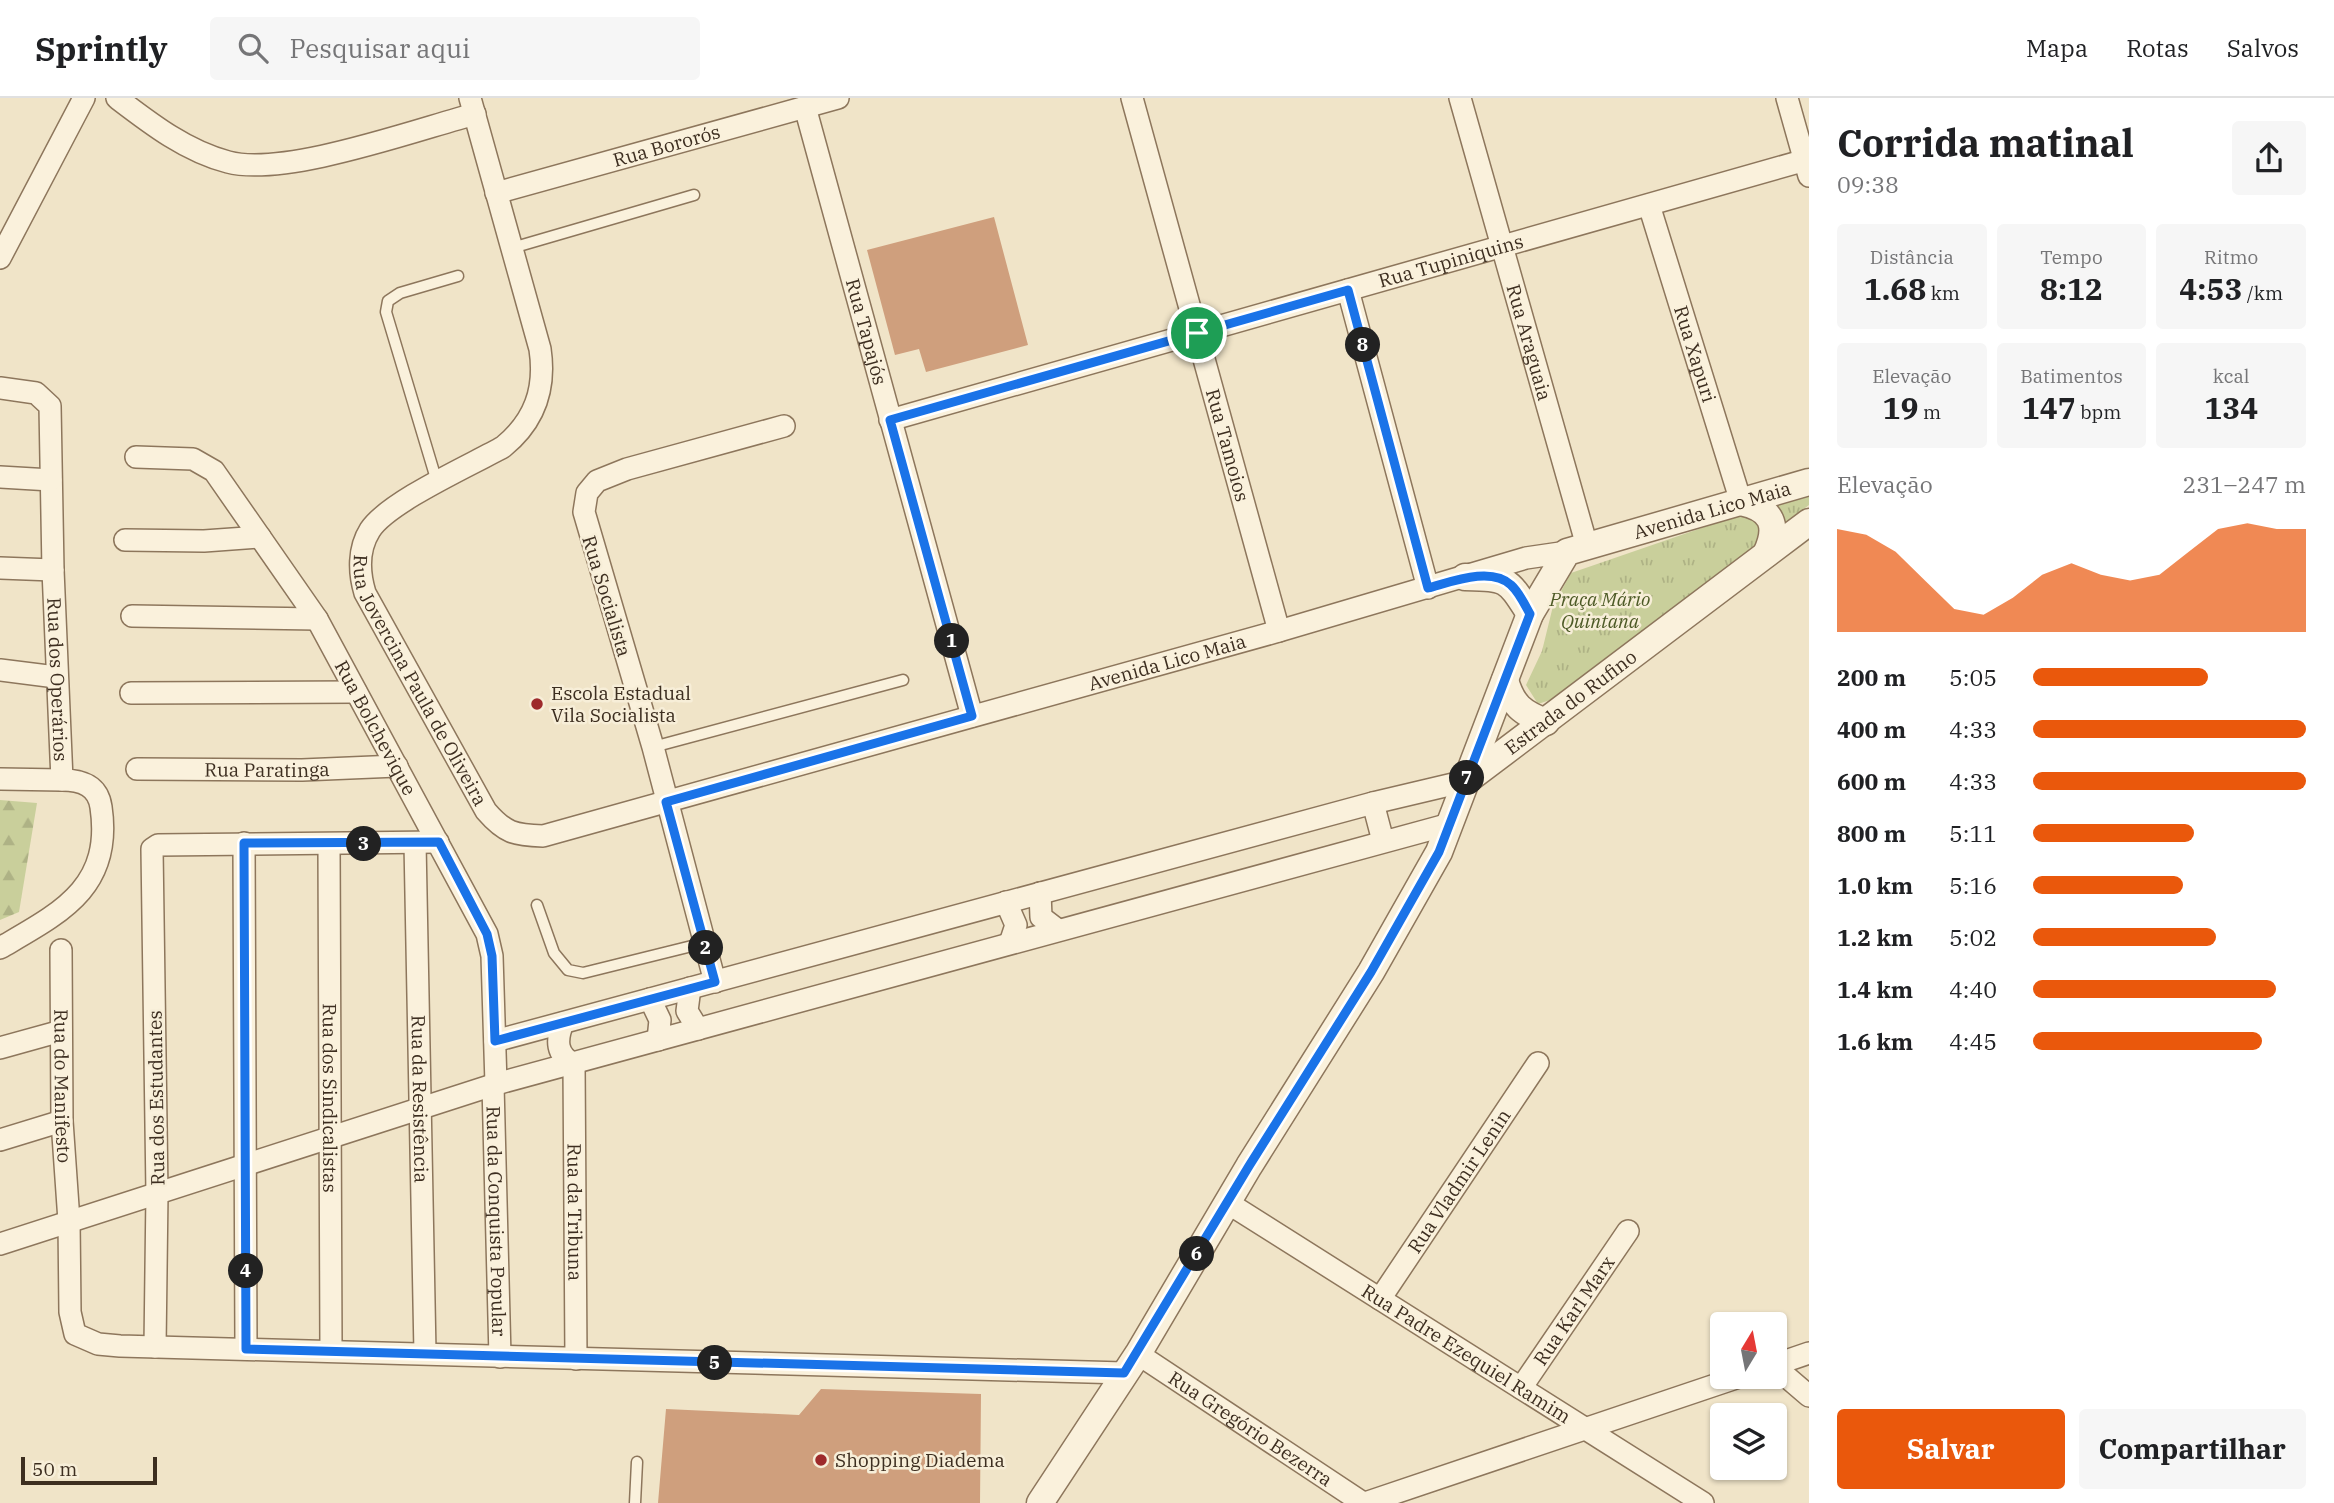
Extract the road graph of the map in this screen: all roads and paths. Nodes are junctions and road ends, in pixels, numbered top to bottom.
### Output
1 (84, 98) edge
2 (117, 98) edge
3 (838, 98) edge
4 (1132, 98) edge
5 (1460, 98) edge
6 (1787, 98) edge
7 (473, 106) edge
8 (805, 107) junction
9 (1808, 165) edge
10 (496, 193) junction
11 (694, 195) dead end
12 (1649, 205) junction
13 (1501, 247) junction
14 (2, 248) edge
15 (512, 248) junction
16 (458, 276) dead end
17 (1348, 290) junction
18 (1197, 333) junction
19 (0, 388) edge
20 (890, 420) junction
21 (784, 426) dead end
22 (136, 457) dead end
23 (0, 477) edge
24 (51, 480) junction
25 (1809, 482) edge
26 (437, 484) junction
27 (1741, 502) junction
28 (1809, 522) edge
29 (260, 537) junction
30 (125, 540) dead end
31 (1577, 549) junction
32 (1766, 554) junction
33 (0, 568) edge
34 (53, 570) junction
35 (1465, 577) junction
36 (1428, 588) junction
37 (1530, 614) junction
38 (132, 615) dead end
39 (317, 619) junction
40 (1279, 631) junction
41 (0, 670) edge
42 (56, 677) junction
43 (903, 680) dead end
44 (1505, 680) junction
45 (356, 692) junction
46 (131, 693) dead end
47 (972, 716) junction
48 (1546, 722) junction
49 (653, 747) junction
50 (397, 765) junction
51 (137, 769) dead end
52 (0, 779) edge
53 (62, 780) junction
54 (1466, 781) junction
55 (666, 802) junction
56 (1373, 803) junction
57 (1450, 824) junction
58 (522, 835) joint
59 (1383, 841) junction
60 (439, 842) junction
61 (244, 843) junction
62 (415, 843) junction
63 (329, 844) junction
64 (1040, 893) junction
65 (1006, 902) junction
66 (537, 905) dead end
67 (1058, 930) junction
68 (704, 943) junction
69 (1010, 943) junction
70 (0, 948) edge
71 (61, 950) dead end
72 (715, 982) junction
73 (690, 988) junction
74 (650, 999) junction
75 (563, 1023) junction
76 (698, 1029) junction
77 (61, 1031) junction
78 (658, 1040) junction
79 (495, 1041) junction
80 (0, 1048) edge
81 (1538, 1063) dead end
82 (574, 1064) junction
83 (494, 1085) junction
84 (420, 1107) junction
85 (62, 1121) junction
86 (331, 1135) junction
87 (0, 1140) edge
88 (247, 1163) junction
89 (157, 1193) junction
90 (1228, 1203) junction
91 (69, 1221) junction
92 (1628, 1231) dead end
93 (0, 1244) edge
94 (1380, 1299) junction
95 (155, 1347) junction
96 (246, 1349) junction
97 (331, 1350) junction
98 (425, 1353) junction
99 (1809, 1353) edge
100 (500, 1357) junction
101 (576, 1359) junction
102 (1787, 1361) edge
103 (1131, 1364) junction
104 (1787, 1377) edge
105 (1710, 1387) edge
106 (1521, 1388) junction
107 (1809, 1396) edge
108 (1586, 1429) junction
109 (637, 1462) dead end
110 (635, 1503) edge
111 (1040, 1503) edge
112 (1364, 1503) edge
113 (1703, 1503) edge

1 - 14 street
2 - 7 street
3 - 8 street, Rua Bororós
4 - 18 street, Rua Tamoios
5 - 13 street, Rua Araguaia
6 - 9 street
7 - 10 street, Rua Jovercina Paula de Oliveira
8 - 10 street, Rua Bororós
8 - 20 street, Rua Tapajós
9 - 12 street, Rua Tupiniquins
10 - 15 street, Rua Jovercina Paula de Oliveira
11 - 15 lane
12 - 13 street, Rua Tupiniquins
12 - 27 street, Rua Xapuri
13 - 17 street, Rua Tupiniquins
13 - 31 street, Rua Araguaia
15 - 26 street, Rua Jovercina Paula de Oliveira
16 - 26 lane
17 - 18 street, Rua Tupiniquins
17 - 36 street
18 - 20 street, Rua Tupiniquins
18 - 40 street, Rua Tamoios
19 - 24 street, Rua dos Operários
20 - 47 street, Rua Tapajós
21 - 49 street, Rua Socialista
22 - 29 street, Rua Bolchevique
23 - 24 street
24 - 34 street, Rua dos Operários
25 - 27 street, Avenida Lico Maia
26 - 58 street, Rua Jovercina Paula de Oliveira
27 - 31 street, Avenida Lico Maia
27 - 32 street
28 - 32 street, Estrada do Rufino
29 - 30 street
29 - 39 street, Rua Bolchevique
31 - 35 street, Avenida Lico Maia
31 - 37 street, Estrada do Rufino
32 - 48 street, Estrada do Rufino
33 - 34 street
34 - 42 street, Rua dos Operários
35 - 36 street, Avenida Lico Maia
35 - 37 street
36 - 40 street, Avenida Lico Maia
37 - 44 street, Estrada do Rufino
38 - 39 street
39 - 45 street, Rua Bolchevique
40 - 47 street, Avenida Lico Maia
41 - 42 street
42 - 53 street, Rua dos Operários
43 - 49 lane
44 - 48 street
44 - 54 street, Estrada do Rufino
45 - 46 street
45 - 50 street, Rua Bolchevique
47 - 55 street, Avenida Lico Maia
48 - 54 street, Estrada do Rufino
49 - 55 street, Rua Socialista
50 - 51 street, Rua Paratinga
50 - 60 street, Rua Bolchevique
52 - 53 street
53 - 70 street, Rua dos Operários
54 - 56 street
54 - 57 street, Estrada do Rufino
55 - 58 street, Avenida Lico Maia
55 - 68 street, Rua Socialista
56 - 59 street
56 - 64 street
57 - 59 street
57 - 90 street, Estrada do Rufino
59 - 67 street
60 - 62 street
60 - 79 street, Rua Bolchevique
61 - 63 street
61 - 88 street
61 - 89 street, Rua dos Estudantes
62 - 63 street
62 - 84 street, Rua da Resistência
63 - 86 street, Rua dos Sindicalistas
64 - 65 street
64 - 67 street
65 - 69 street
65 - 72 street
66 - 68 lane
67 - 69 street
68 - 72 street, Rua Socialista
69 - 76 street
71 - 77 street, Rua do Manifesto
72 - 73 street
73 - 74 street
73 - 76 street
74 - 75 street
74 - 78 street
75 - 79 street
75 - 82 street
76 - 78 street
77 - 80 street
77 - 85 street, Rua do Manifesto
78 - 82 street
79 - 83 street, Rua Bolchevique
81 - 94 street, Rua Vladmir Lenin
82 - 83 street
82 - 101 street, Rua da Tribuna
83 - 84 street
83 - 100 street, Rua da Conquista Popular
84 - 86 street
84 - 98 street, Rua da Resistência
85 - 87 street
85 - 91 street, Rua do Manifesto
86 - 88 street
86 - 97 street, Rua dos Sindicalistas
88 - 89 street
88 - 96 street
89 - 91 street
89 - 95 street, Rua dos Estudantes
90 - 94 street, Rua Padre Ezequiel Ramim
90 - 103 street, Estrada do Rufino
91 - 93 street
91 - 95 street, Rua do Manifesto
92 - 106 street, Rua Karl Marx
94 - 106 street, Rua Padre Ezequiel Ramim
95 - 96 street
96 - 97 street
97 - 98 street
98 - 100 street
99 - 102 street
100 - 101 street
101 - 103 street
103 - 111 street, Estrada do Rufino
103 - 112 street, Rua Gregório Bezerra
104 - 107 street
105 - 108 street
106 - 108 street, Rua Padre Ezequiel Ramim
108 - 112 street
108 - 113 street, Rua Padre Ezequiel Ramim
109 - 110 lane

